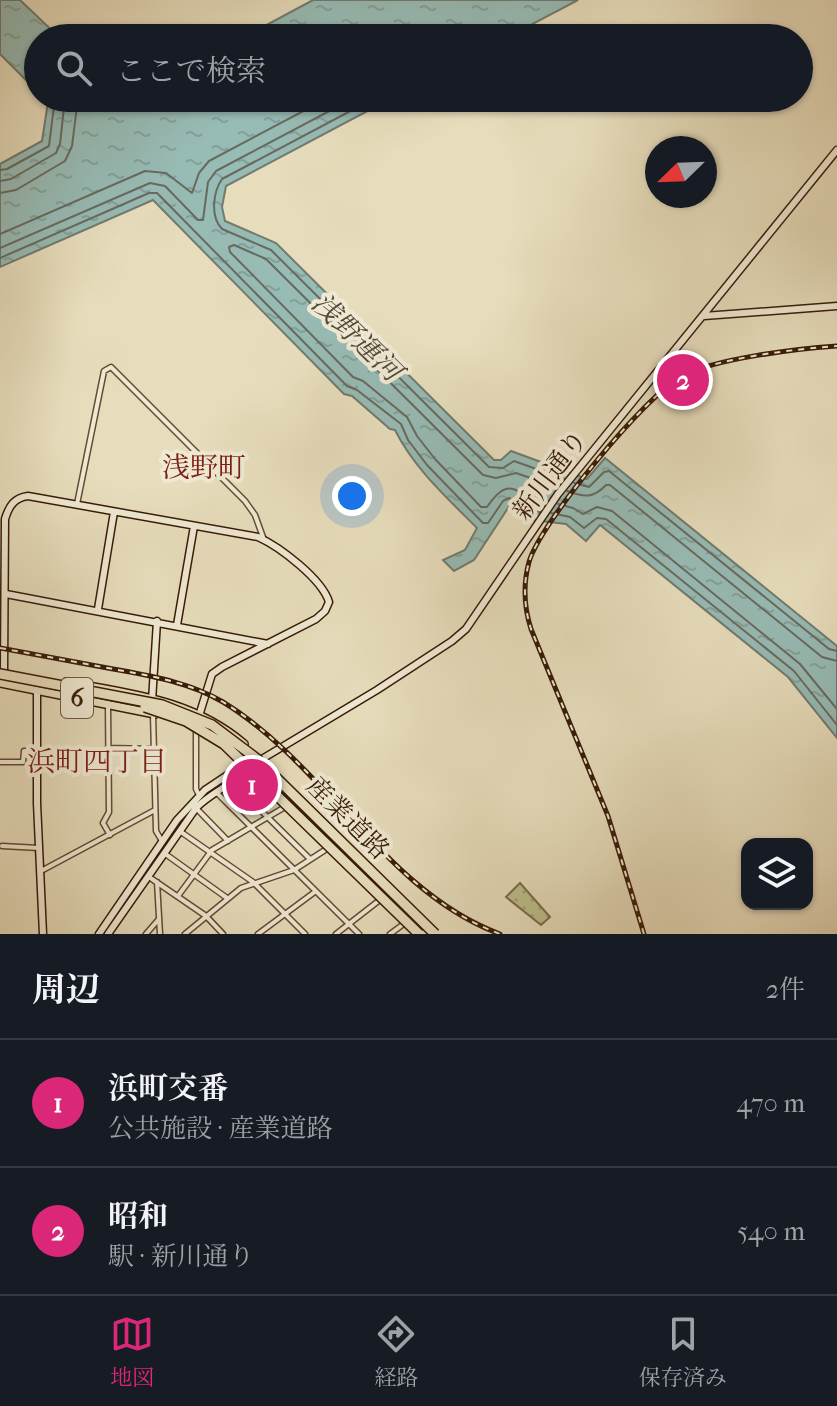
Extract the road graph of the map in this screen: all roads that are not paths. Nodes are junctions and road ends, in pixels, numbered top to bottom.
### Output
1 (837, 150) edge
2 (837, 306) edge
3 (704, 316) junction
4 (669, 358) junction
5 (694, 378) dead end
6 (77, 504) junction
7 (114, 512) junction
8 (194, 526) junction
9 (264, 540) junction
10 (6, 594) junction
11 (98, 609) junction
12 (157, 621) junction
13 (177, 625) junction
14 (268, 644) junction
15 (1, 675) edge
16 (37, 690) junction
17 (151, 698) junction
18 (108, 704) junction
19 (153, 714) junction
20 (199, 714) junction
21 (196, 730) junction
22 (108, 748) junction
23 (153, 749) junction
24 (37, 751) junction
25 (262, 759) junction
26 (0, 762) edge
27 (247, 768) junction
28 (277, 778) junction
29 (231, 780) junction
30 (266, 783) junction
31 (215, 792) junction
32 (199, 795) junction
33 (286, 806) junction
34 (196, 808) junction
35 (155, 810) junction
36 (267, 817) junction
37 (251, 827) junction
38 (179, 832) junction
39 (110, 835) junction
40 (342, 839) junction
41 (162, 841) junction
42 (228, 841) junction
43 (2, 846) dead end
44 (39, 848) junction
45 (329, 848) junction
46 (210, 852) junction
47 (164, 853) junction
48 (310, 859) junction
49 (294, 870) junction
50 (40, 871) junction
51 (145, 873) junction
52 (194, 874) junction
53 (373, 880) junction
54 (157, 882) junction
55 (253, 882) junction
56 (316, 891) junction
57 (178, 896) junction
58 (227, 898) junction
59 (382, 899) junction
60 (411, 909) junction
61 (285, 914) junction
62 (206, 916) junction
63 (159, 919) junction
64 (405, 923) junction
65 (349, 924) junction
66 (43, 934) edge
67 (99, 934) edge
68 (108, 934) edge
69 (146, 934) edge
70 (160, 934) edge
71 (185, 934) edge
72 (223, 934) edge
73 (258, 934) edge
74 (305, 934) edge
75 (336, 934) edge
76 (359, 934) edge
77 (390, 934) edge
78 (418, 934) edge
79 (428, 934) edge
80 (436, 934) edge

1 - 3 street, 新川通り
2 - 3 street
3 - 4 street, 新川通り
4 - 5 street
4 - 25 street, 新川通り
6 - 7 street
6 - 9 street
6 - 10 street
7 - 8 street
7 - 11 street
8 - 9 street
8 - 13 street
9 - 14 street
10 - 11 street
10 - 15 street
11 - 12 street
12 - 13 street
12 - 17 street
13 - 14 street
14 - 20 street
15 - 16 main road, 産業道路 / 6
15 - 17 main road, 産業道路 / 6
15 - 28 highway, bridge
15 - 30 highway, bridge
16 - 18 main road, 産業道路 / 6
16 - 24 street
17 - 19 street
17 - 20 main road, 産業道路 / 6
18 - 19 main road, 産業道路 / 6
18 - 22 street
19 - 21 main road, 産業道路 / 6
19 - 23 street
20 - 21 street
20 - 25 main road, 産業道路 / 6
21 - 27 main road, 産業道路 / 6
21 - 32 street
22 - 23 street
22 - 39 street
23 - 35 street
24 - 26 street
24 - 44 street
25 - 27 street, 新川通り
25 - 40 main road, 産業道路 / 6
27 - 29 street, 新川通り
27 - 32 street, 新川通り
27 - 33 main road, 産業道路 / 6
28 - 53 highway, bridge
28 - 80 highway, bridge
29 - 31 street, 新川通り
29 - 36 street
30 - 53 highway, bridge
30 - 78 highway, bridge
31 - 34 street, 新川通り
31 - 37 street
32 - 41 street, 新川通り
33 - 36 street
33 - 45 main road, 産業道路 / 6
34 - 38 street, 新川通り
34 - 42 street
35 - 39 street
35 - 41 street
36 - 37 street
36 - 48 street
37 - 42 street
37 - 49 street
38 - 46 street
38 - 47 street, 新川通り
39 - 50 street
40 - 45 street
40 - 60 main road, 産業道路 / 6
41 - 51 street, 新川通り
42 - 46 street
43 - 44 street
44 - 50 street
45 - 48 street
45 - 59 main road, 産業道路 / 6
46 - 52 street
46 - 55 street
47 - 51 street, 新川通り
47 - 52 street
48 - 49 street
49 - 55 street
49 - 56 street
50 - 66 street
51 - 54 street
51 - 67 street, 新川通り
51 - 68 street, 新川通り
52 - 57 street
52 - 58 street
53 - 60 highway
53 - 79 highway
54 - 57 street
54 - 63 street
55 - 58 street
55 - 61 street
56 - 61 street
56 - 65 street
57 - 62 street
58 - 62 street
59 - 64 main road, 産業道路 / 6
59 - 65 street
60 - 80 main road, 産業道路 / 6
61 - 73 street
61 - 74 street
62 - 71 street
62 - 72 street
63 - 69 street
63 - 70 street
64 - 77 street
64 - 78 main road, 産業道路 / 6
65 - 75 street
65 - 76 street

